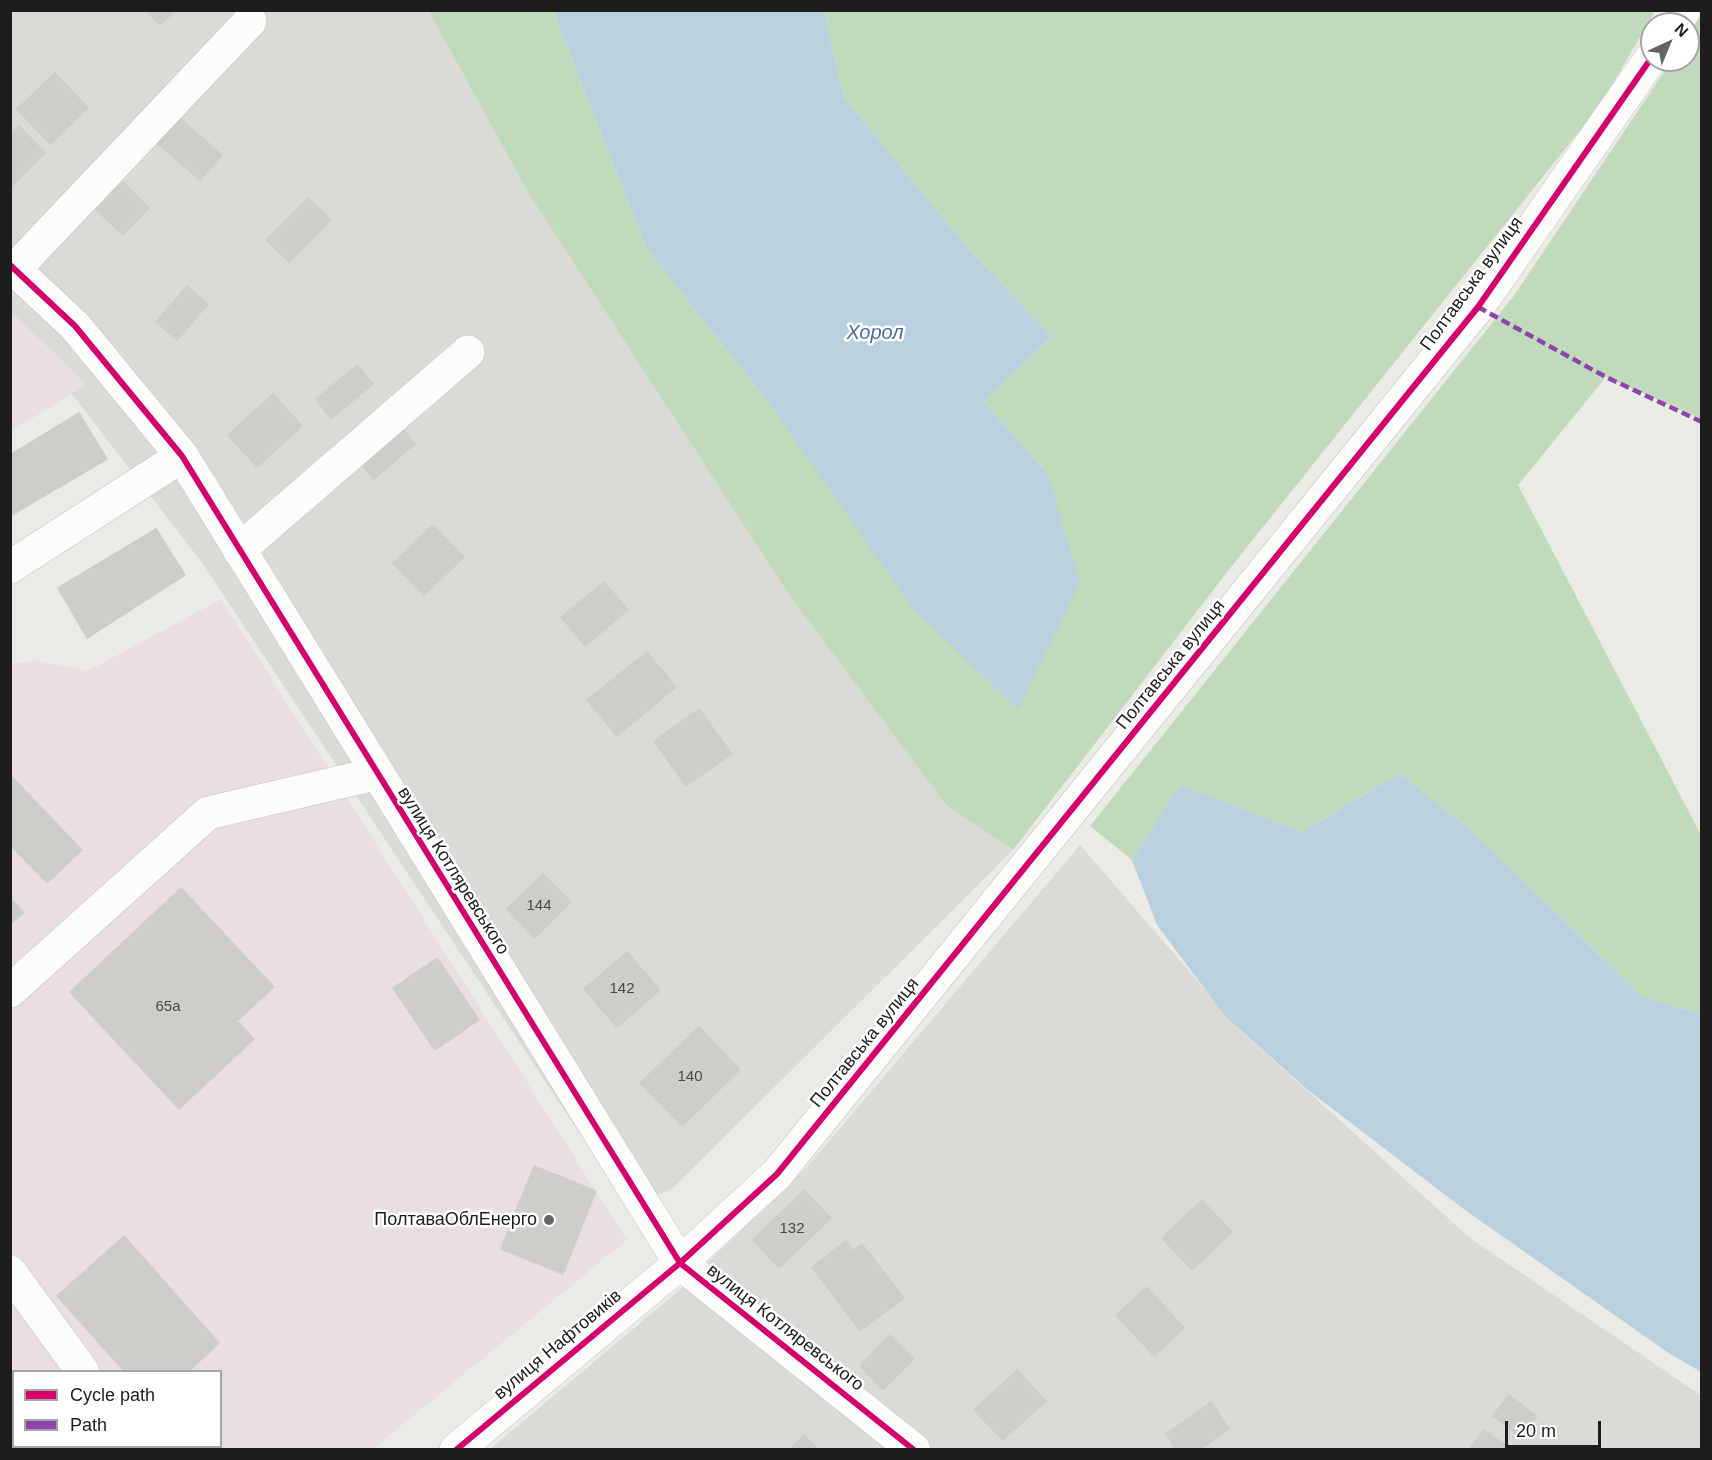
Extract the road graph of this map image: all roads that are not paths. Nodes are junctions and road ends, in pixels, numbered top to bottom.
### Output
1 (250, 21) dead end
2 (1642, 72) edge
3 (13, 267) edge
4 (468, 352) dead end
5 (182, 456) junction
6 (239, 550) junction
7 (10, 567) edge
8 (375, 774) junction
9 (10, 992) edge
10 (680, 1263) junction
11 (10, 1272) edge
12 (82, 1370) edge
13 (456, 1449) edge
14 (914, 1449) edge

1 - 3 street
2 - 10 street, Полтавська вулиця
3 - 5 street, вулиця Котляревського
4 - 6 street
5 - 6 street, вулиця Котляревського
5 - 7 street
6 - 8 street, вулиця Котляревського
8 - 9 street
8 - 10 street, вулиця Котляревського
10 - 13 street, вулиця Нафтовиків
10 - 14 street, вулиця Котляревського
11 - 12 street

